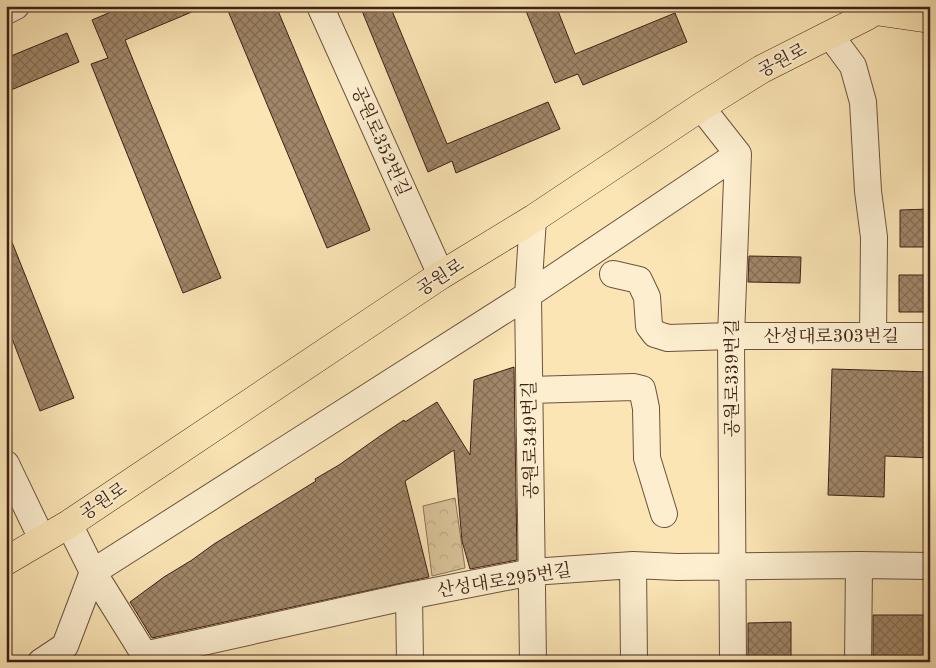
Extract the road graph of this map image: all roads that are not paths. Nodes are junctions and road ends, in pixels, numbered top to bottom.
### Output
1 (16, 6) edge
2 (320, 6) edge
3 (879, 9) edge
4 (6, 11) edge
5 (930, 19) edge
6 (830, 35) junction
7 (701, 108) junction
8 (738, 154) junction
9 (533, 218) junction
10 (613, 274) dead end
11 (441, 276) junction
12 (528, 295) junction
13 (731, 336) junction
14 (873, 336) junction
15 (930, 336) edge
16 (530, 390) junction
17 (6, 464) edge
18 (664, 514) dead end
19 (69, 524) junction
20 (42, 539) junction
21 (6, 561) edge
22 (633, 565) junction
23 (859, 565) junction
24 (930, 566) edge
25 (734, 567) junction
26 (93, 572) junction
27 (532, 572) junction
28 (409, 596) junction
29 (70, 654) edge
30 (146, 658) edge
31 (41, 662) edge
32 (410, 662) edge
33 (533, 662) edge
34 (634, 662) edge
35 (733, 662) edge
36 (858, 662) edge

1 - 4 street
2 - 11 street, 공원로352번길
3 - 5 main road
3 - 6 main road, 공원로
6 - 7 main road, 공원로
6 - 14 street
7 - 8 street
7 - 9 main road, 공원로
8 - 12 street
8 - 13 street, 공원로339번길
9 - 11 main road, 공원로
9 - 12 street, 공원로349번길
10 - 13 street, 산성대로303번길
11 - 19 main road, 공원로
12 - 16 street, 공원로349번길
12 - 26 street
13 - 14 street, 산성대로303번길
13 - 25 street, 공원로339번길
14 - 15 street, 산성대로303번길
16 - 18 street
16 - 27 street, 공원로349번길
17 - 20 street
19 - 20 main road, 공원로
19 - 26 street
20 - 21 main road, 공원로
22 - 25 street, 산성대로295번길
22 - 27 street, 산성대로295번길
22 - 34 street
23 - 24 street, 산성대로295번길
23 - 25 street, 산성대로295번길
23 - 36 street
25 - 35 street, 공원로339번길
26 - 29 street
26 - 30 street
27 - 28 street, 산성대로295번길
27 - 33 street, 공원로349번길
28 - 30 street, 산성대로295번길
28 - 32 street
29 - 31 street

